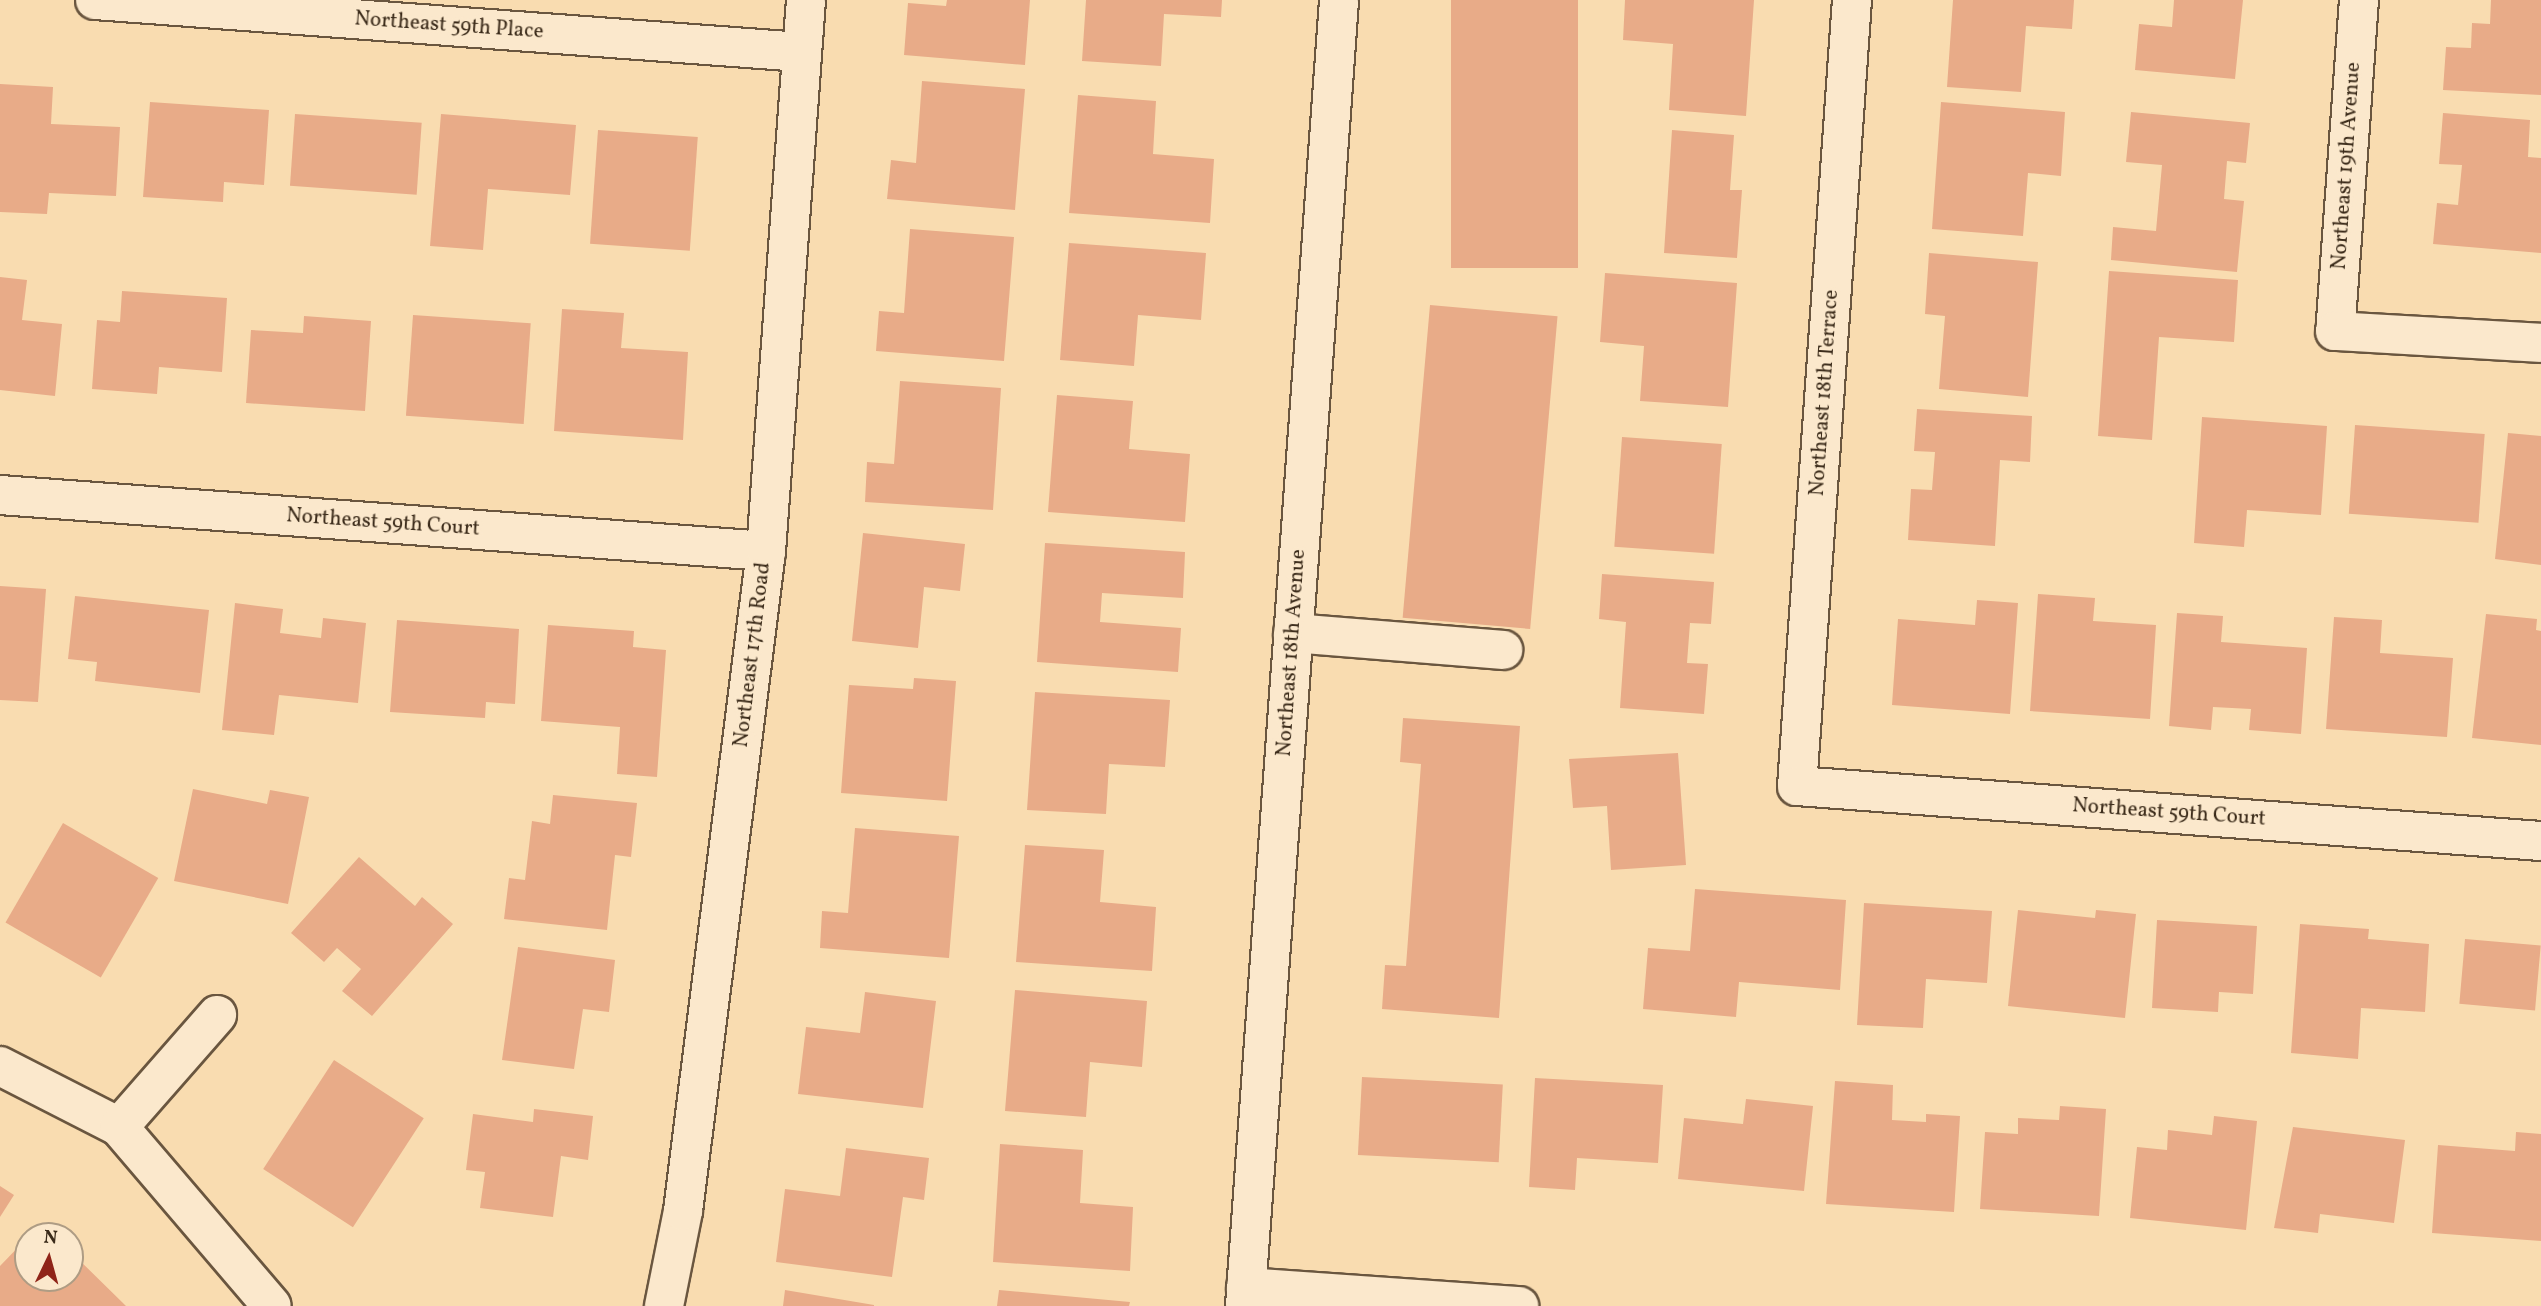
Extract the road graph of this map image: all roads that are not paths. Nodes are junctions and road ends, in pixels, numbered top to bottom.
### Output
1 (95, 0) edge
2 (806, 0) edge
3 (1339, 0) edge
4 (1852, 0) edge
5 (2359, 0) edge
6 (802, 52) junction
7 (2541, 343) edge
8 (0, 495) edge
9 (766, 551) junction
10 (1293, 634) junction
11 (1503, 650) dead end
12 (1797, 786) joint
13 (2541, 841) edge
14 (217, 1015) dead end
15 (0, 1066) edge
16 (119, 1126) junction
17 (1246, 1297) edge
18 (272, 1306) edge
19 (664, 1306) edge
20 (1519, 1306) edge

1 - 6 street, Northeast 59th Place
2 - 6 street, Northeast 17th Road
3 - 10 street, Northeast 18th Avenue
4 - 12 street, Northeast 18th Terrace
5 - 7 street, Northeast 19th Avenue
6 - 9 street, Northeast 17th Road
8 - 9 street, Northeast 59th Court
9 - 19 street, Northeast 17th Road
10 - 11 street
10 - 17 street, Northeast 18th Avenue
12 - 13 street, Northeast 59th Court
14 - 16 street
15 - 16 street
16 - 18 street
17 - 20 street

